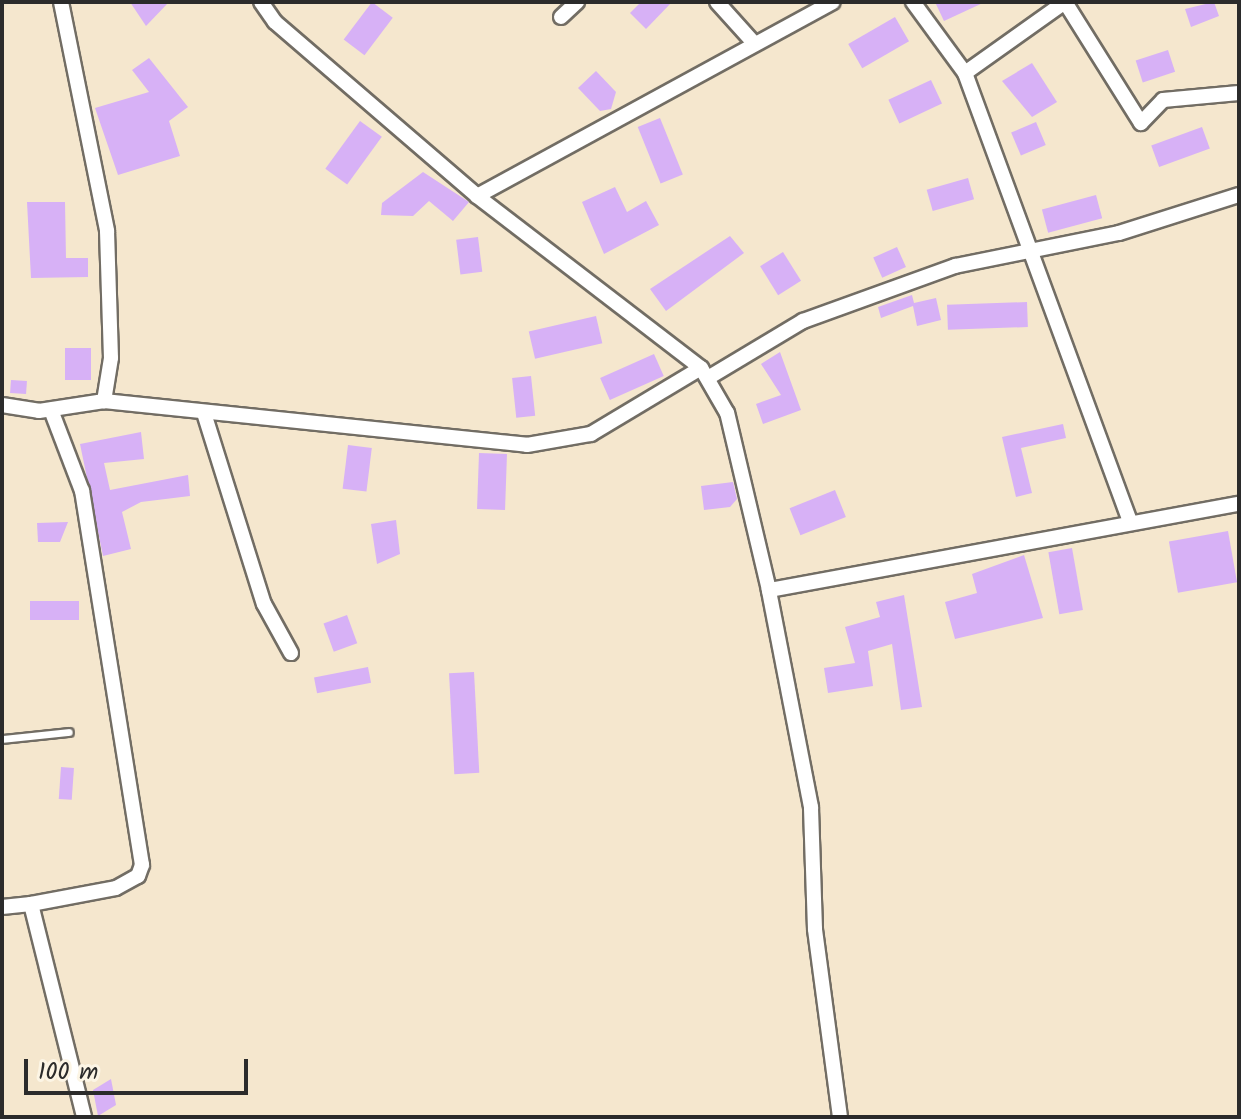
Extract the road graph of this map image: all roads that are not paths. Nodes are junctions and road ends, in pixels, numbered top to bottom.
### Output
1 (61, 2) edge
2 (261, 2) edge
3 (577, 2) edge
4 (717, 2) edge
5 (833, 2) edge
6 (913, 2) edge
7 (1065, 2) edge
8 (561, 17) dead end
9 (753, 42) junction
10 (965, 73) junction
11 (1239, 93) edge
12 (1239, 195) edge
13 (477, 196) junction
14 (1036, 250) junction
15 (704, 373) junction
16 (104, 401) junction
17 (2, 405) edge
18 (51, 410) junction
19 (204, 413) junction
20 (1239, 504) edge
21 (1129, 519) junction
22 (769, 590) junction
23 (291, 653) dead end
24 (69, 732) dead end
25 (2, 739) edge
26 (31, 904) junction
27 (2, 907) edge
28 (84, 1117) edge
29 (840, 1117) edge

1 - 16 street
2 - 13 street
3 - 8 street
4 - 9 street
5 - 9 street
6 - 10 street
7 - 10 street
7 - 11 street
9 - 13 street
10 - 14 street
12 - 14 street
13 - 15 street
14 - 15 street
14 - 21 street
15 - 19 street
15 - 22 street
16 - 18 street
16 - 19 street
17 - 18 street
18 - 26 street
19 - 23 street
20 - 21 street
21 - 22 street
22 - 29 street
24 - 25 lane
26 - 27 street
26 - 28 street

